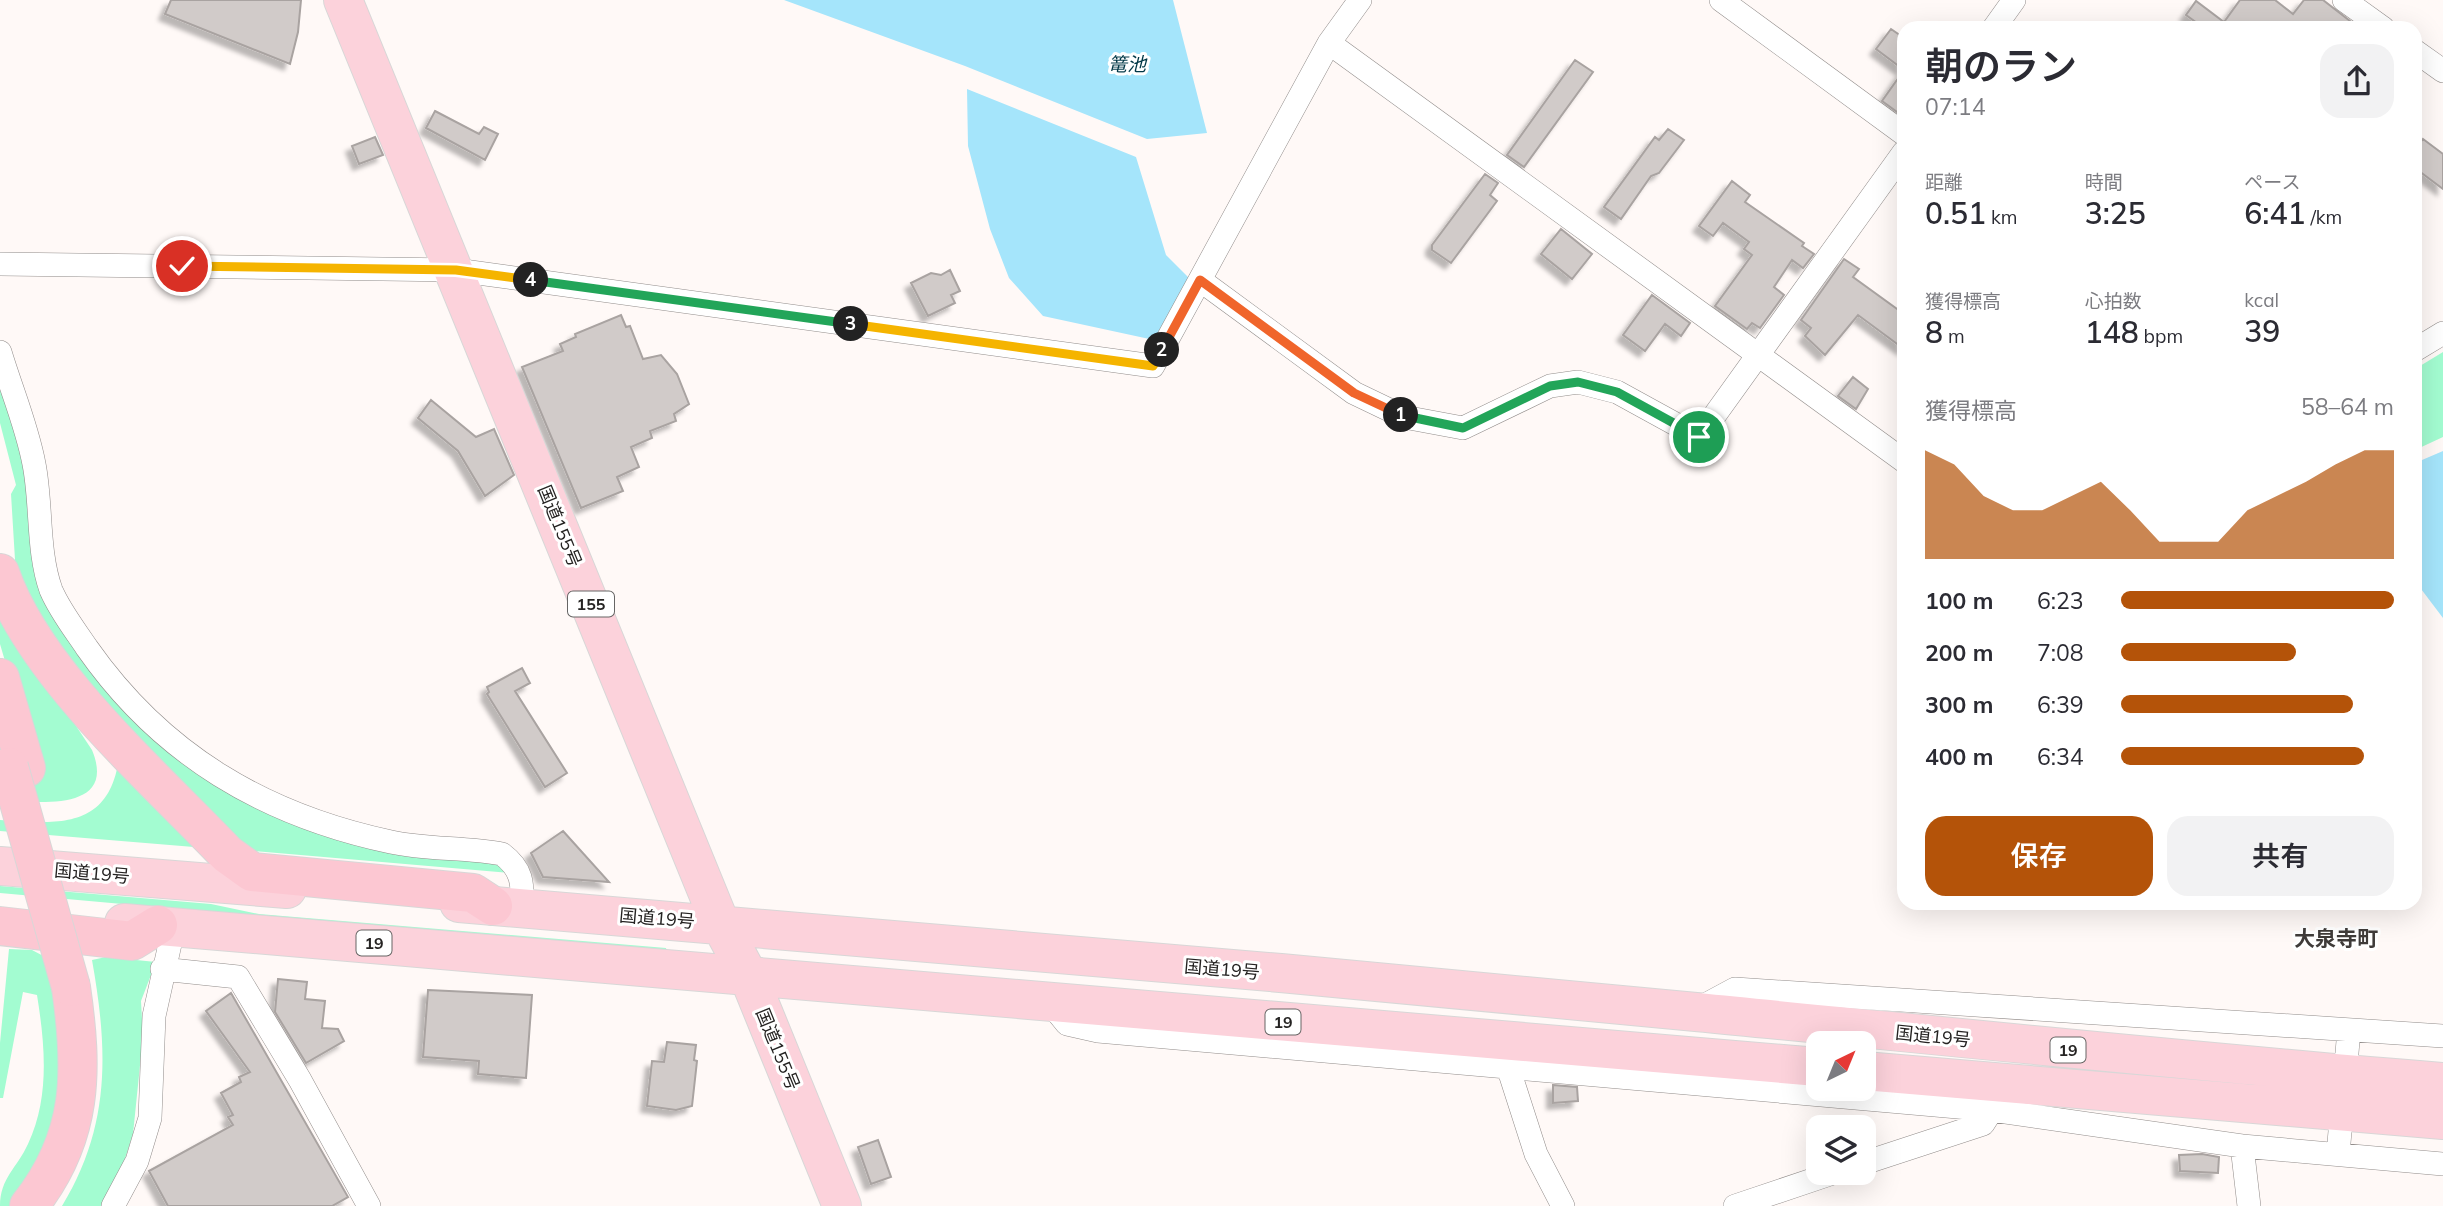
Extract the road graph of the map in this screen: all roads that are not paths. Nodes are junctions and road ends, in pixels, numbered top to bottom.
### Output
1 (343, 0) edge
2 (1360, 0) edge
3 (1721, 0) edge
4 (2014, 0) edge
5 (2344, 0) edge
6 (1999, 21) edge
7 (2373, 21) edge
8 (1329, 43) junction
9 (2422, 56) edge
10 (2443, 71) edge
11 (1897, 129) edge
12 (1897, 162) edge
13 (0, 264) edge
14 (456, 270) junction
15 (1200, 280) junction
16 (2443, 333) edge
17 (2422, 346) edge
18 (0, 352) edge
19 (1758, 357) junction
20 (1897, 456) edge
21 (0, 573) edge
22 (0, 678) edge
23 (12, 757) edge
24 (0, 866) edge
25 (507, 906) junction
26 (0, 912) edge
27 (720, 923) junction
28 (0, 926) edge
29 (166, 926) junction
30 (162, 970) junction
31 (748, 975) junction
32 (79, 986) junction
33 (1050, 1003) junction
34 (1693, 1012) junction
35 (2349, 1030) junction
36 (2443, 1036) edge
37 (1806, 1066) edge
38 (1508, 1067) junction
39 (1876, 1072) edge
40 (2443, 1082) edge
41 (2343, 1093) junction
42 (1992, 1110) junction
43 (2443, 1120) edge
44 (2242, 1146) junction
45 (2338, 1154) junction
46 (1876, 1159) edge
47 (2443, 1164) edge
48 (1806, 1182) edge
49 (29, 1206) edge
50 (54, 1206) edge
51 (113, 1206) edge
52 (369, 1206) edge
53 (842, 1206) edge
54 (1563, 1206) edge
55 (1735, 1206) edge
56 (2249, 1206) edge

1 - 14 highway, 国道155号 / 155
2 - 8 street
3 - 11 street
4 - 6 street
5 - 7 street
8 - 15 street
8 - 19 street
9 - 10 street
12 - 19 street
13 - 14 street
14 - 15 street
14 - 27 highway, 国道155号 / 155
15 - 19 street
16 - 17 street
18 - 25 street
19 - 20 street
21 - 25 highway
22 - 23 highway
23 - 32 highway
24 - 25 highway, 国道19号 / 19
25 - 27 highway, 国道19号 / 19
26 - 29 highway, 19
27 - 31 highway, 国道155号 / 155
27 - 34 highway, 国道19号 / 19
28 - 29 highway
29 - 30 street
29 - 31 highway, 19
30 - 51 street
30 - 52 street
31 - 33 highway, 19
31 - 53 highway, 国道155号 / 155
32 - 49 highway
32 - 50 highway
33 - 37 highway, 19
33 - 38 street
34 - 35 street
34 - 41 highway, 国道19号 / 19
35 - 36 street
35 - 41 street
38 - 42 street
38 - 54 street
39 - 41 highway, 国道19号 / 19
40 - 41 highway, 国道19号 / 19
41 - 43 highway, 国道19号 / 19
41 - 45 street
42 - 44 street
42 - 46 street
44 - 45 street
44 - 56 street
45 - 47 street
48 - 55 street

